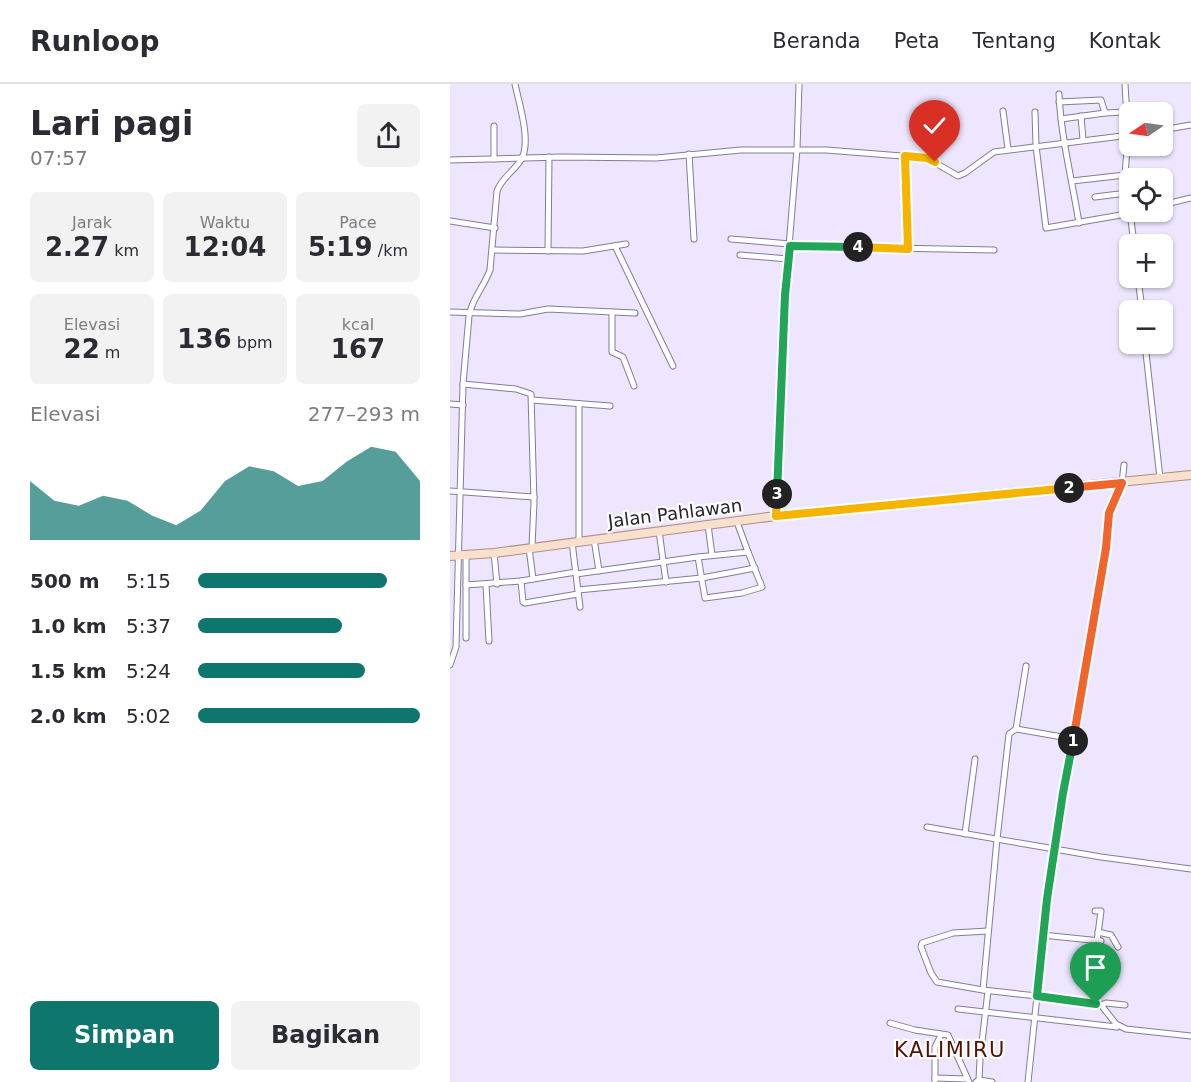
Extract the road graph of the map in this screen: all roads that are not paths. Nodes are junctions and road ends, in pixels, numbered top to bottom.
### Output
1 (515, 84) edge
2 (799, 84) edge
3 (1125, 84) edge
4 (1059, 93) dead end
5 (1059, 102) junction
6 (1071, 102) junction
7 (1126, 102) edge
8 (1004, 111) dead end
9 (1035, 112) dead end
10 (1119, 112) edge
11 (1105, 113) junction
12 (1081, 116) junction
13 (1072, 117) junction
14 (1061, 119) junction
15 (494, 126) dead end
16 (1191, 126) edge
17 (1173, 128) edge
18 (1119, 136) edge
19 (1083, 140) junction
20 (1063, 143) junction
21 (1036, 146) junction
22 (797, 149) junction
23 (1008, 149) junction
24 (689, 154) junction
25 (905, 156) junction
26 (549, 157) junction
27 (522, 158) junction
28 (494, 159) junction
29 (450, 160) edge
30 (1119, 176) edge
31 (1072, 181) junction
32 (1119, 192) edge
33 (1095, 197) dead end
34 (1191, 198) edge
35 (1173, 202) edge
36 (1119, 214) edge
37 (450, 221) edge
38 (1079, 223) junction
39 (495, 228) junction
40 (694, 239) dead end
41 (731, 239) dead end
42 (626, 244) dead end
43 (790, 245) junction
44 (615, 246) junction
45 (908, 249) junction
46 (493, 250) junction
47 (994, 250) dead end
48 (548, 251) junction
49 (740, 255) dead end
50 (788, 259) junction
51 (450, 312) edge
52 (470, 312) junction
53 (612, 312) junction
54 (635, 313) dead end
55 (1146, 354) edge
56 (673, 366) dead end
57 (463, 384) junction
58 (634, 386) dead end
59 (532, 400) junction
60 (450, 404) edge
61 (579, 404) junction
62 (463, 405) junction
63 (610, 406) dead end
64 (1124, 465) dead end
65 (1191, 475) edge
66 (1160, 478) junction
67 (1122, 483) junction
68 (450, 492) edge
69 (460, 492) junction
70 (534, 497) junction
71 (776, 516) junction
72 (737, 522) junction
73 (708, 525) junction
74 (659, 531) junction
75 (594, 539) junction
76 (575, 542) junction
77 (531, 548) junction
78 (748, 552) junction
79 (494, 553) junction
80 (712, 555) junction
81 (458, 556) edge
82 (698, 557) junction
83 (663, 562) junction
84 (755, 568) junction
85 (599, 571) junction
86 (576, 573) junction
87 (702, 578) junction
88 (533, 579) junction
89 (521, 581) junction
90 (666, 582) junction
91 (497, 584) junction
92 (466, 585) junction
93 (486, 585) junction
94 (578, 592) junction
95 (580, 607) dead end
96 (453, 618) edge
97 (452, 631) edge
98 (466, 638) dead end
99 (489, 641) dead end
100 (450, 665) edge
101 (1026, 666) dead end
102 (1016, 729) junction
103 (1074, 739) junction
104 (975, 759) dead end
105 (927, 827) dead end
106 (965, 834) junction
107 (996, 839) junction
108 (1056, 848) junction
109 (1191, 869) edge
110 (1095, 911) dead end
111 (988, 931) junction
112 (1098, 932) junction
113 (1042, 935) junction
114 (1099, 940) junction
115 (1118, 947) dead end
116 (1096, 950) dead end
117 (985, 990) junction
118 (1037, 996) junction
119 (1101, 1005) junction
120 (1125, 1005) dead end
121 (958, 1009) dead end
122 (986, 1012) junction
123 (1035, 1018) junction
124 (890, 1023) dead end
125 (1119, 1027) junction
126 (941, 1035) junction
127 (1191, 1036) edge
128 (935, 1080) edge
129 (968, 1080) edge
130 (978, 1081) edge
131 (992, 1082) edge
132 (1028, 1082) edge

1 - 27 street
2 - 22 street
3 - 7 street
4 - 5 street
5 - 6 street
5 - 14 street
6 - 11 street
6 - 13 street
8 - 23 street
9 - 21 street
10 - 11 street
11 - 12 street
12 - 13 street
12 - 19 street
13 - 14 street
14 - 20 street
15 - 28 street
16 - 17 street
18 - 19 street
19 - 20 street
20 - 21 street
20 - 31 street
21 - 23 street
21 - 38 street
22 - 24 street
22 - 25 street
22 - 43 street
23 - 25 street
24 - 26 street
24 - 40 street
25 - 45 street
26 - 27 street
26 - 48 street
27 - 28 street
27 - 39 street
28 - 29 street
30 - 31 street
31 - 38 street
32 - 33 street
34 - 35 street
36 - 38 street
37 - 39 street
39 - 46 street
41 - 43 street
42 - 44 street
43 - 45 street
43 - 50 street
44 - 48 street
44 - 56 street
45 - 47 street
46 - 48 street
46 - 52 street
49 - 50 street
50 - 71 street
51 - 52 street
52 - 53 street
52 - 57 street
53 - 54 street
53 - 58 street
55 - 66 street
57 - 59 street
57 - 62 street
59 - 61 street
59 - 70 street
60 - 62 street
61 - 63 street
61 - 76 street
62 - 69 street
64 - 67 street
65 - 66 main road, Jalan Pahlawan
66 - 67 main road, Jalan Pahlawan
67 - 71 main road, Jalan Pahlawan
67 - 103 street
68 - 69 street
69 - 70 street
69 - 81 street
70 - 77 street
71 - 72 main road, Jalan Pahlawan
72 - 73 main road, Jalan Pahlawan
72 - 78 street
73 - 74 main road, Jalan Pahlawan
73 - 80 street
74 - 75 main road, Jalan Pahlawan
74 - 83 street
75 - 76 main road, Jalan Pahlawan
75 - 85 street
76 - 77 main road, Jalan Pahlawan
76 - 86 street
77 - 79 main road, Jalan Pahlawan
77 - 88 street
78 - 80 street
78 - 84 street
79 - 81 main road, Jalan Pahlawan
79 - 91 street
80 - 82 street
81 - 92 street
81 - 96 street
82 - 83 street
82 - 87 street
83 - 85 street
83 - 90 street
84 - 87 street
84 - 87 street
85 - 86 street
86 - 88 street
86 - 94 street
87 - 90 street
88 - 89 street
89 - 91 street
89 - 94 street
90 - 94 street
91 - 93 street
92 - 93 street
92 - 98 street
93 - 99 street
94 - 95 street
96 - 97 street
97 - 100 street
101 - 102 street
102 - 103 street
102 - 107 street
103 - 108 street
104 - 106 street
105 - 106 street
106 - 107 street
107 - 108 street
107 - 111 street
108 - 109 street
108 - 113 street
110 - 112 street
111 - 117 street
111 - 117 street
112 - 114 street
112 - 115 street
113 - 114 street
113 - 118 street
114 - 116 street
117 - 118 street
117 - 122 street
118 - 119 street
118 - 123 street
119 - 120 street
119 - 125 street
121 - 122 street
122 - 123 street
122 - 130 street
123 - 125 street
123 - 132 street
124 - 126 street
125 - 127 street
126 - 128 street
126 - 129 street
128 - 129 street
130 - 131 street

